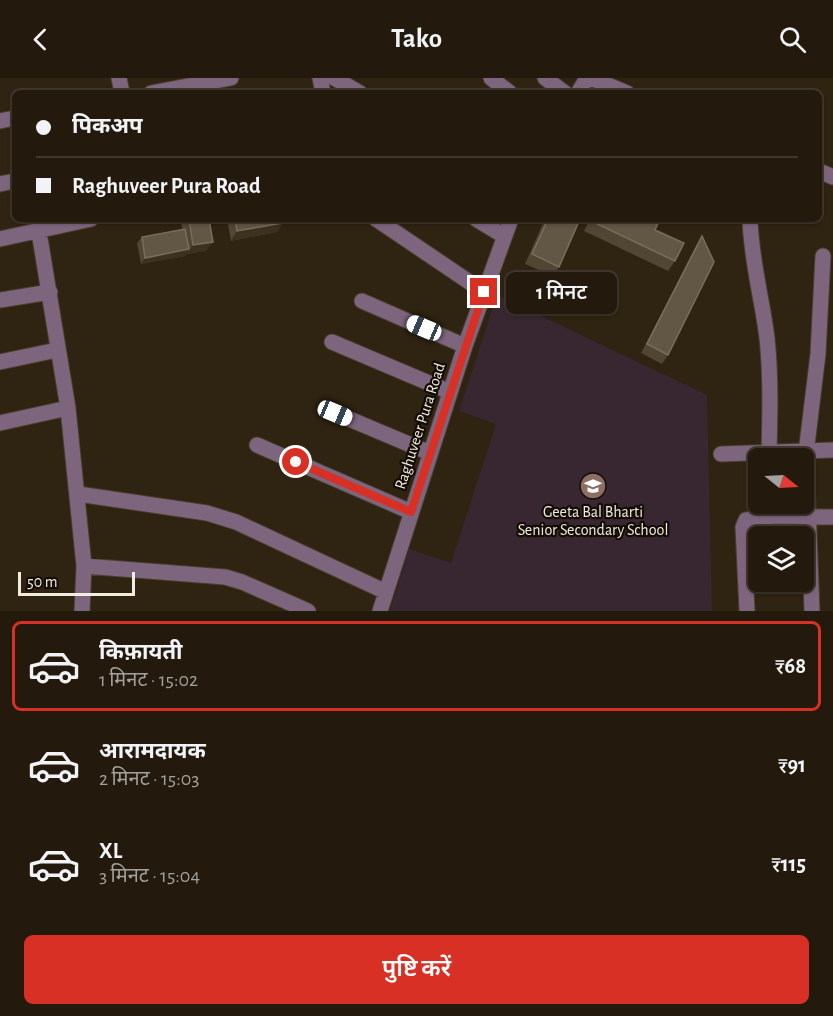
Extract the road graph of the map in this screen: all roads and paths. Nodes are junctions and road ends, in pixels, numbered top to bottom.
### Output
1 (231, 78) edge
2 (333, 78) edge
3 (491, 78) edge
4 (545, 78) edge
5 (591, 78) edge
6 (167, 90) edge
7 (355, 90) edge
8 (506, 90) edge
9 (561, 90) edge
10 (620, 90) edge
11 (79, 222) edge
12 (380, 222) edge
13 (481, 222) edge
14 (510, 222) edge
15 (750, 222) edge
16 (39, 232) junction
17 (504, 236) junction
18 (0, 239) edge
19 (823, 256) dead end
20 (50, 292) junction
21 (484, 292) junction
22 (0, 300) edge
23 (362, 301) dead end
24 (332, 342) dead end
25 (465, 346) junction
26 (57, 350) junction
27 (0, 362) edge
28 (450, 392) junction
29 (68, 408) junction
30 (335, 413) dead end
31 (0, 423) edge
32 (257, 445) dead end
33 (769, 448) edge
34 (807, 448) edge
35 (833, 450) edge
36 (814, 452) edge
37 (430, 453) junction
38 (748, 453) edge
39 (721, 454) dead end
40 (78, 494) junction
41 (411, 512) junction
42 (807, 515) junction
43 (833, 517) edge
44 (84, 566) junction
45 (386, 592) junction
46 (82, 611) edge
47 (308, 611) edge
48 (380, 611) edge
49 (747, 611) edge
50 (812, 611) edge

1 - 6 street
2 - 7 street
3 - 8 street
4 - 9 street
5 - 10 street
11 - 16 street
12 - 21 street
13 - 17 street
14 - 17 street, Raghuveer Pura Road
15 - 33 street
16 - 18 street
16 - 20 street
17 - 21 street, Raghuveer Pura Road
19 - 34 street
20 - 22 street
20 - 26 street
21 - 25 street, Raghuveer Pura Road
23 - 25 street
24 - 28 street
25 - 28 street, Raghuveer Pura Road
26 - 27 street
26 - 29 street
28 - 37 street, Raghuveer Pura Road
29 - 31 street
29 - 40 street
30 - 37 street
32 - 41 street
35 - 36 street
37 - 41 street, Raghuveer Pura Road
38 - 39 street
40 - 44 street
40 - 45 street
41 - 45 street, Raghuveer Pura Road
42 - 43 street
42 - 49 street
42 - 50 street
44 - 46 street
44 - 47 street
45 - 48 street, Raghuveer Pura Road

